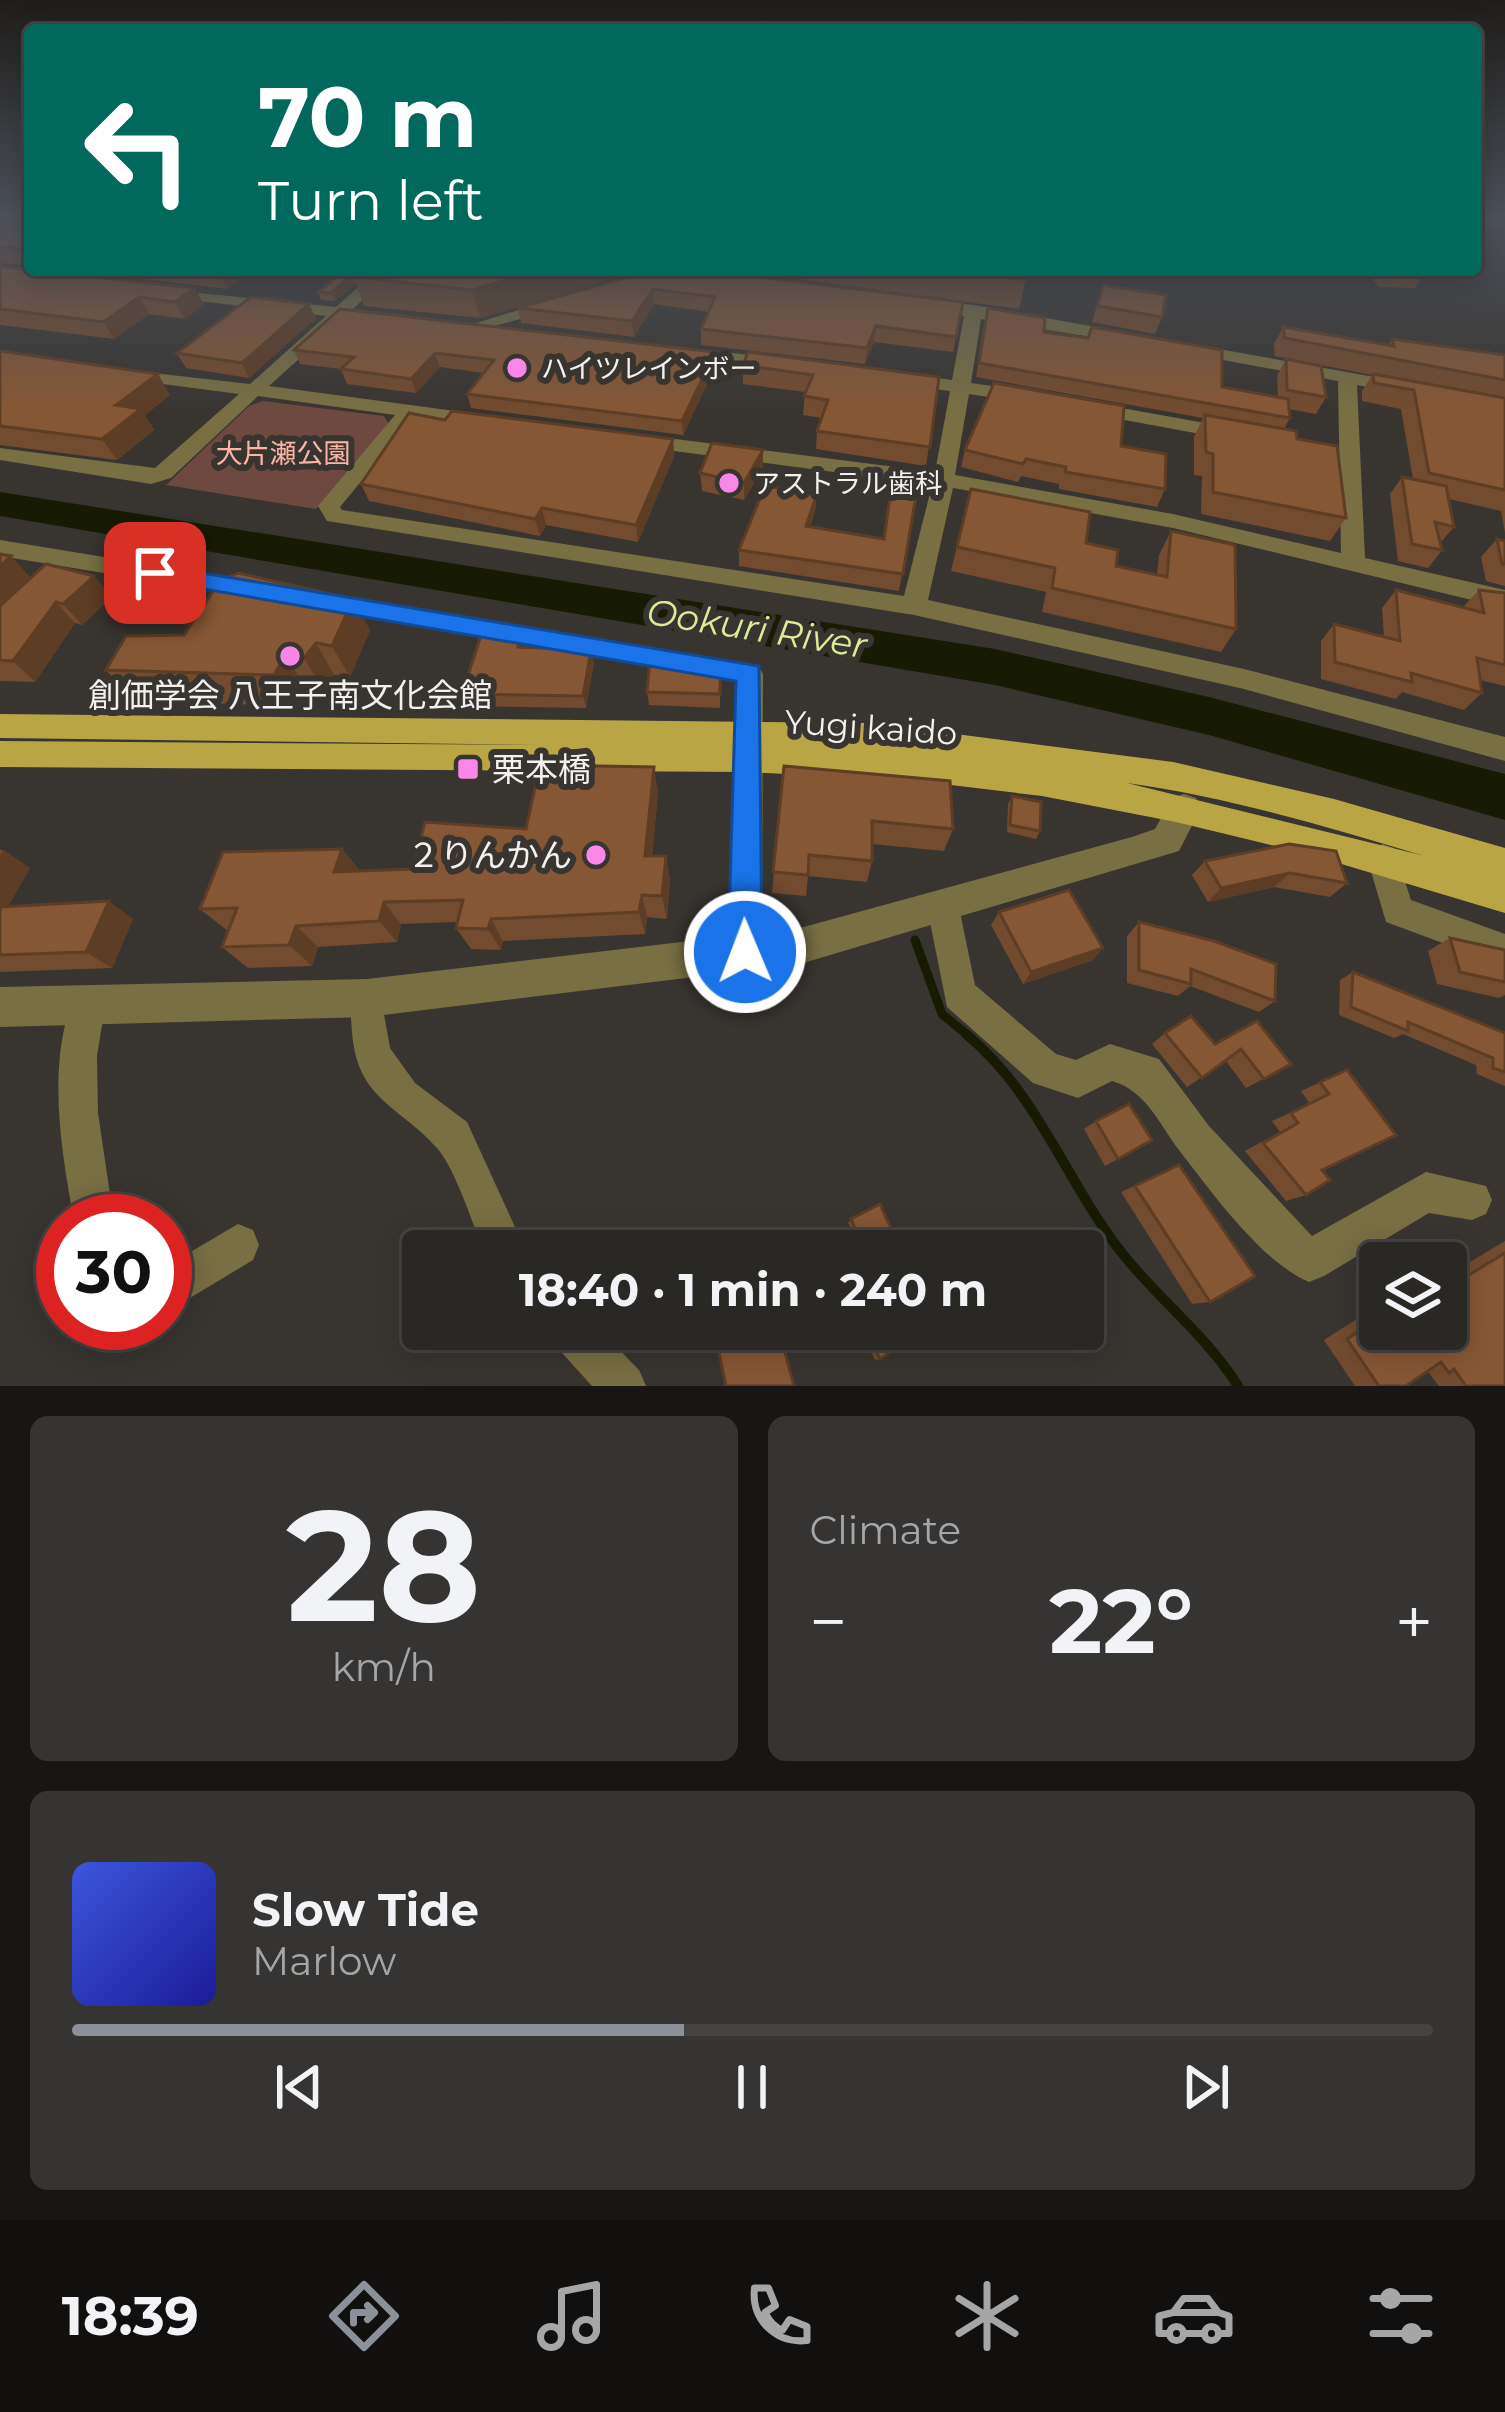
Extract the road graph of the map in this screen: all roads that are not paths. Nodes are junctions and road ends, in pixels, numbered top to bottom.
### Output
1 (374, 281) edge
2 (135, 288) edge
3 (584, 295) edge
4 (907, 302) edge
5 (974, 310) junction
6 (338, 312) junction
7 (386, 317) edge
8 (518, 333) edge
9 (1138, 340) edge
10 (1161, 344) edge
11 (658, 350) edge
12 (797, 366) edge
13 (99, 370) edge
14 (890, 377) edge
15 (1347, 377) junction
16 (959, 386) junction
17 (256, 390) junction
18 (1415, 390) edge
19 (1051, 402) edge
20 (1074, 406) edge
21 (409, 411) junction
22 (502, 423) edge
23 (618, 438) edge
24 (1258, 439) edge
25 (0, 454) edge
26 (944, 480) junction
27 (0, 548) edge
28 (71, 560) junction
29 (1353, 561) junction
30 (43, 587) edge
31 (1505, 598) edge
32 (914, 606) junction
33 (0, 726) edge
34 (748, 745) junction
35 (1505, 749) edge
36 (0, 754) edge
37 (1184, 808) junction
38 (1383, 858) junction
39 (1505, 864) edge
40 (1505, 896) edge
41 (943, 907) junction
42 (1505, 950) edge
43 (745, 952) junction
44 (367, 998) junction
45 (87, 1006) junction
46 (0, 1007) edge
47 (89, 1194) edge
48 (1472, 1200) dead end
49 (496, 1230) edge
50 (238, 1245) dead end
51 (192, 1275) edge
52 (588, 1350) edge
53 (623, 1386) edge

1 - 6 street
2 - 6 street
3 - 8 street
4 - 5 street
5 - 9 street
5 - 16 street
6 - 7 street
6 - 17 street
10 - 15 street
11 - 12 street
13 - 17 street
14 - 16 street
15 - 18 street
15 - 29 street
16 - 19 street
16 - 26 street
17 - 21 street
17 - 25 street
20 - 24 street
21 - 22 street
21 - 32 street
23 - 26 street
26 - 29 street
26 - 32 street
27 - 28 street
28 - 30 street
28 - 34 street
29 - 31 street
32 - 35 street
33 - 34 main road, Yugi kaido
34 - 36 main road, Yugi kaido
34 - 37 main road, Yugi kaido
34 - 39 main road, Yugi kaido
34 - 43 street
37 - 38 main road, Yugi kaido
37 - 41 street
38 - 40 main road, Yugi kaido
38 - 42 street
41 - 43 street
41 - 48 street
43 - 44 street
44 - 45 street
44 - 49 street
45 - 46 street
45 - 47 street
50 - 51 street
52 - 53 street

